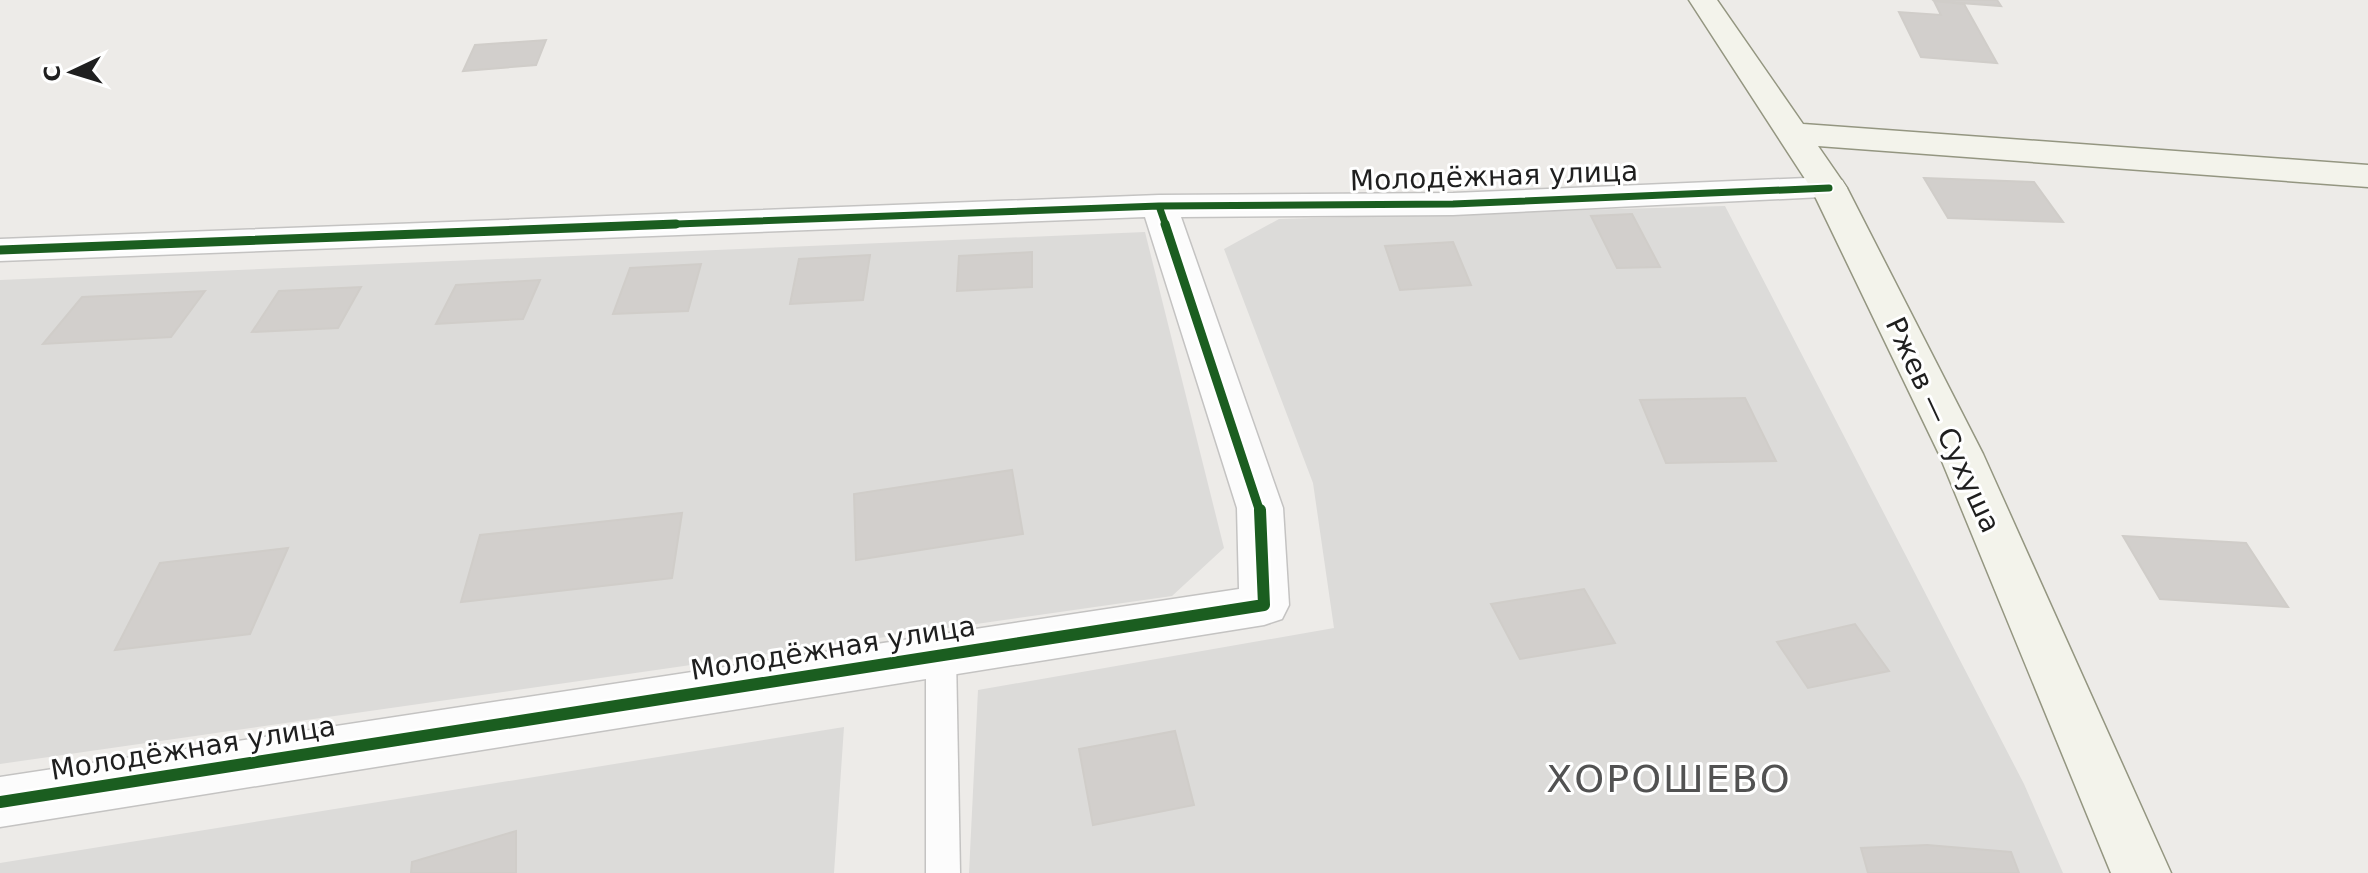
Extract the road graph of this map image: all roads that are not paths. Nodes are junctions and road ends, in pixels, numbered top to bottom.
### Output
1 (1703, 0) edge
2 (1796, 134) junction
3 (2368, 176) edge
4 (1829, 188) junction
5 (1159, 206) junction
6 (0, 250) edge
7 (941, 655) junction
8 (0, 802) edge
9 (943, 873) edge
10 (2141, 873) edge

1 - 2 main road, Ржев — Сухуша
2 - 3 main road
2 - 4 main road, Ржев — Сухуша
4 - 5 street, Молодёжная улица
4 - 10 main road, Ржев — Сухуша
5 - 6 street, Молодёжная улица
5 - 7 street, Молодёжная улица
7 - 8 street, Молодёжная улица
7 - 9 lane

